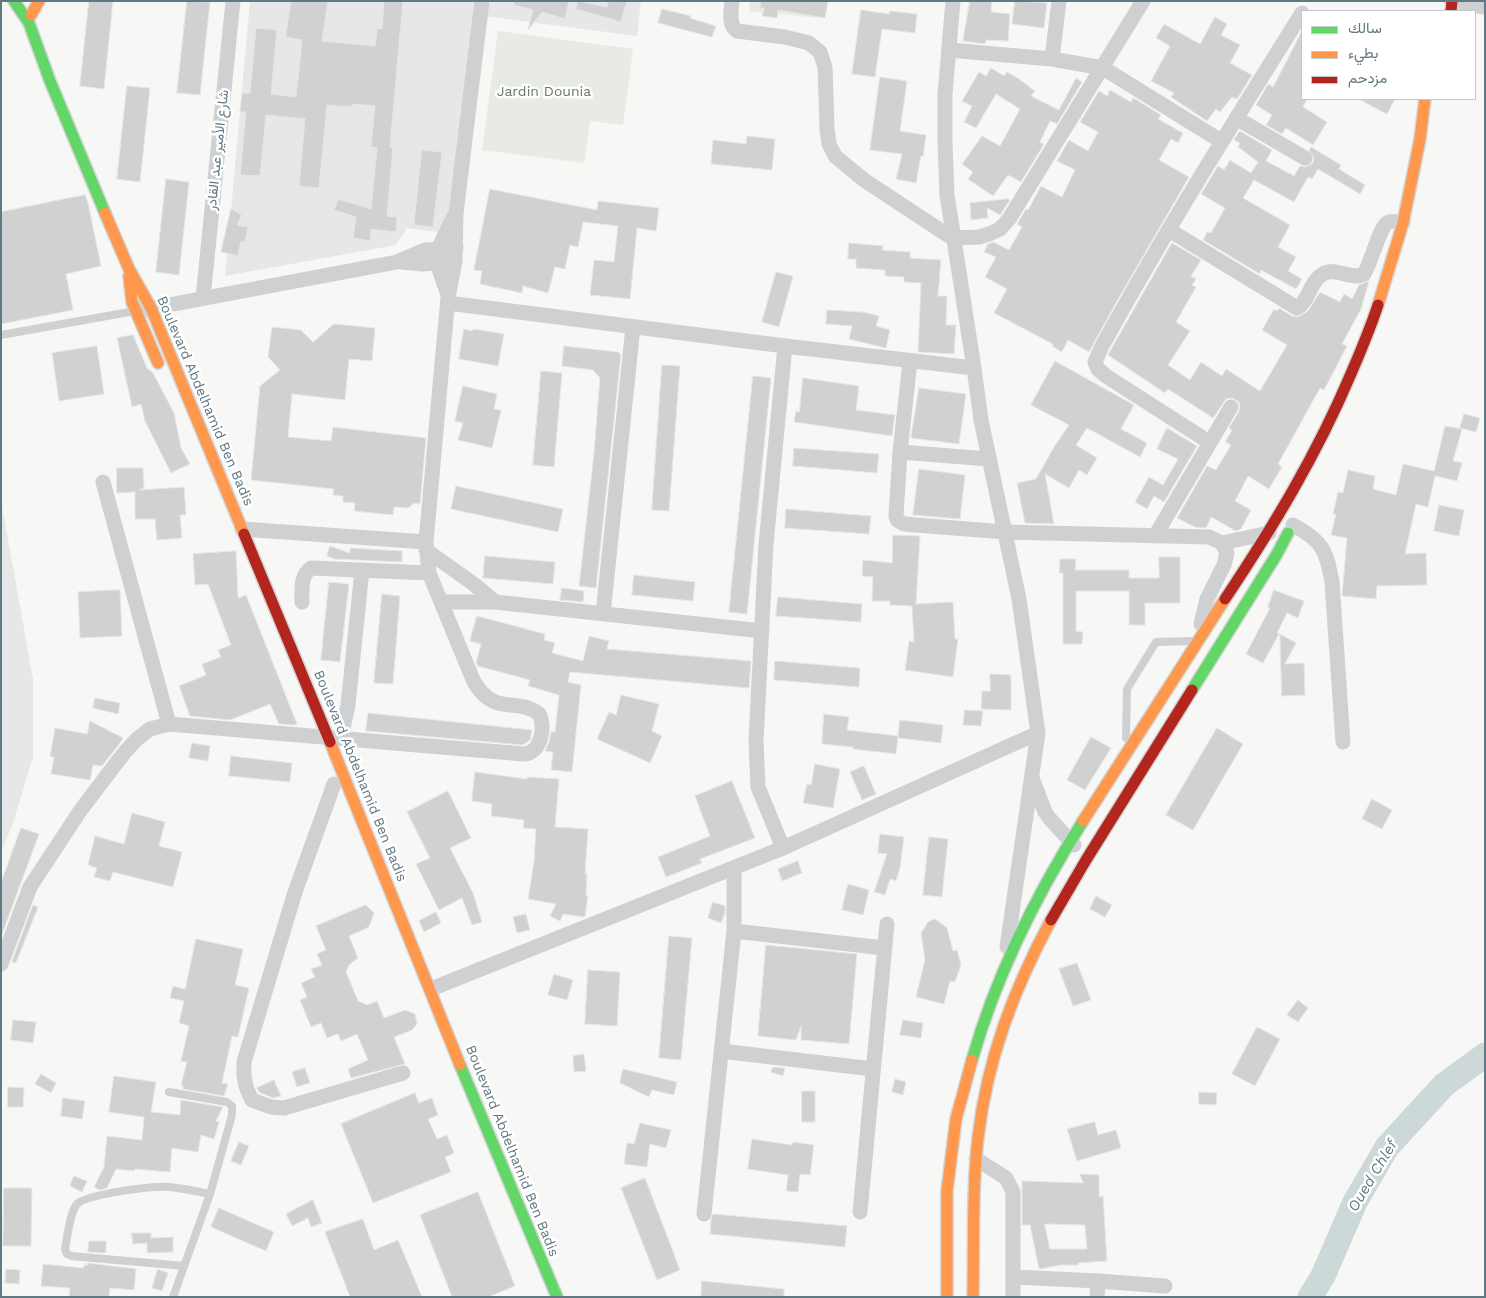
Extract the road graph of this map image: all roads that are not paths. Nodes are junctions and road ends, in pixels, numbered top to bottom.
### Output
1 (14, 1) edge
2 (29, 1) edge
3 (39, 1) edge
4 (233, 1) edge
5 (482, 1) edge
6 (732, 1) edge
7 (953, 1) edge
8 (1059, 1) edge
9 (1143, 1) edge
10 (1452, 5) edge
11 (1485, 7) edge
12 (1301, 15) edge
13 (30, 19) junction
14 (949, 50) junction
15 (1052, 59) junction
16 (1103, 68) junction
17 (1425, 100) edge
18 (1236, 118) junction
19 (1221, 141) junction
20 (1305, 158) dead end
21 (456, 213) junction
22 (1403, 223) junction
23 (1169, 230) junction
24 (952, 238) junction
25 (455, 255) junction
26 (438, 256) junction
27 (128, 268) junction
28 (203, 298) junction
29 (448, 300) junction
30 (151, 308) junction
31 (135, 311) junction
32 (633, 327) junction
33 (1, 336) edge
34 (785, 346) junction
35 (910, 360) junction
36 (974, 368) junction
37 (164, 378) dead end
38 (1231, 407) dead end
39 (1209, 442) junction
40 (900, 452) junction
41 (989, 460) junction
42 (103, 482) dead end
43 (1295, 521) joint
44 (242, 529) junction
45 (1005, 532) junction
46 (1270, 533) junction
47 (1155, 536) junction
48 (1222, 543) junction
49 (426, 546) junction
50 (362, 570) junction
51 (428, 573) junction
52 (302, 602) dead end
53 (441, 602) junction
54 (495, 602) junction
55 (603, 614) junction
56 (762, 631) junction
57 (1198, 640) junction
58 (304, 709) dead end
59 (169, 724) junction
60 (1038, 733) junction
61 (326, 739) junction
62 (1342, 742) dead end
63 (1126, 752) junction
64 (1032, 777) junction
65 (332, 780) joint
66 (341, 803) dead end
67 (1070, 841) junction
68 (783, 848) junction
69 (1086, 860) junction
70 (734, 868) junction
71 (390, 922) dead end
72 (887, 924) dead end
73 (734, 931) junction
74 (884, 948) junction
75 (401, 950) dead end
76 (1, 964) edge
77 (1004, 968) junction
78 (430, 989) junction
79 (427, 1014) dead end
80 (720, 1051) junction
81 (873, 1069) junction
82 (403, 1073) dead end
83 (169, 1092) dead end
84 (976, 1159) junction
85 (210, 1194) junction
86 (860, 1212) dead end
87 (704, 1214) dead end
88 (184, 1266) junction
89 (1014, 1277) junction
90 (1098, 1280) junction
91 (1166, 1286) dead end
92 (173, 1297) edge
93 (545, 1297) edge
94 (557, 1297) edge
95 (947, 1297) edge
96 (973, 1297) edge
97 (1013, 1297) edge
98 (1098, 1297) edge

1 - 13 main road, Boulevard Abdelhamid Ben Badis
2 - 13 main road, Boulevard Abdelhamid Ben Badis
3 - 13 main road
4 - 28 street, شارع الأمير عبد القادر
5 - 21 street
6 - 24 street
7 - 14 street
8 - 15 street
9 - 16 street
10 - 11 street
12 - 18 street
13 - 27 main road, Boulevard Abdelhamid Ben Badis
14 - 15 street
14 - 24 street
15 - 16 street
16 - 19 street
16 - 24 street
17 - 22 main road
18 - 19 street
18 - 20 street
19 - 23 street
21 - 25 street
21 - 26 street
22 - 23 street
22 - 46 main road
23 - 39 street
24 - 36 street
25 - 26 street
25 - 29 street
26 - 28 street
26 - 29 street
27 - 30 main road, Boulevard Abdelhamid Ben Badis
27 - 31 main road, Boulevard Abdelhamid Ben Badis
28 - 30 street
29 - 32 street
29 - 49 street
30 - 31 street
30 - 44 main road, Boulevard Abdelhamid Ben Badis
31 - 33 lane
31 - 37 main road, Boulevard Abdelhamid Ben Badis
32 - 34 street
32 - 55 street
34 - 35 street
34 - 56 street
35 - 36 street
35 - 40 street
36 - 41 street
38 - 39 street
39 - 47 street
40 - 41 street
40 - 45 street
41 - 45 street
42 - 59 street
43 - 62 street
43 - 69 main road
44 - 49 street
44 - 61 main road, Boulevard Abdelhamid Ben Badis
45 - 47 street
45 - 60 street
46 - 48 street
46 - 57 main road
47 - 48 street
48 - 57 street
49 - 51 street
49 - 54 street
50 - 51 street
50 - 52 street
50 - 61 street
51 - 53 street
53 - 54 street
53 - 61 street
54 - 55 street
55 - 56 street
56 - 68 street
57 - 63 main road
57 - 63 lane
58 - 61 main road, Boulevard Abdelhamid Ben Badis
59 - 61 street
59 - 76 street
60 - 64 street
60 - 68 street
61 - 78 main road, Boulevard Abdelhamid Ben Badis
63 - 67 main road
64 - 67 street
64 - 77 street
65 - 66 main road, Boulevard Abdelhamid Ben Badis
65 - 82 street
67 - 69 street
67 - 77 main road
68 - 70 street
69 - 84 main road
70 - 73 street
70 - 78 street
71 - 75 main road
72 - 74 street
73 - 74 street
73 - 80 street
74 - 81 street
77 - 95 main road
78 - 94 main road, Boulevard Abdelhamid Ben Badis
79 - 93 main road, Boulevard Abdelhamid Ben Badis
80 - 81 street
80 - 87 street
81 - 86 street
83 - 85 lane
84 - 89 street
84 - 96 main road
85 - 88 lane
85 - 88 lane
88 - 92 lane
89 - 90 street
89 - 97 street
90 - 91 street
90 - 98 street

